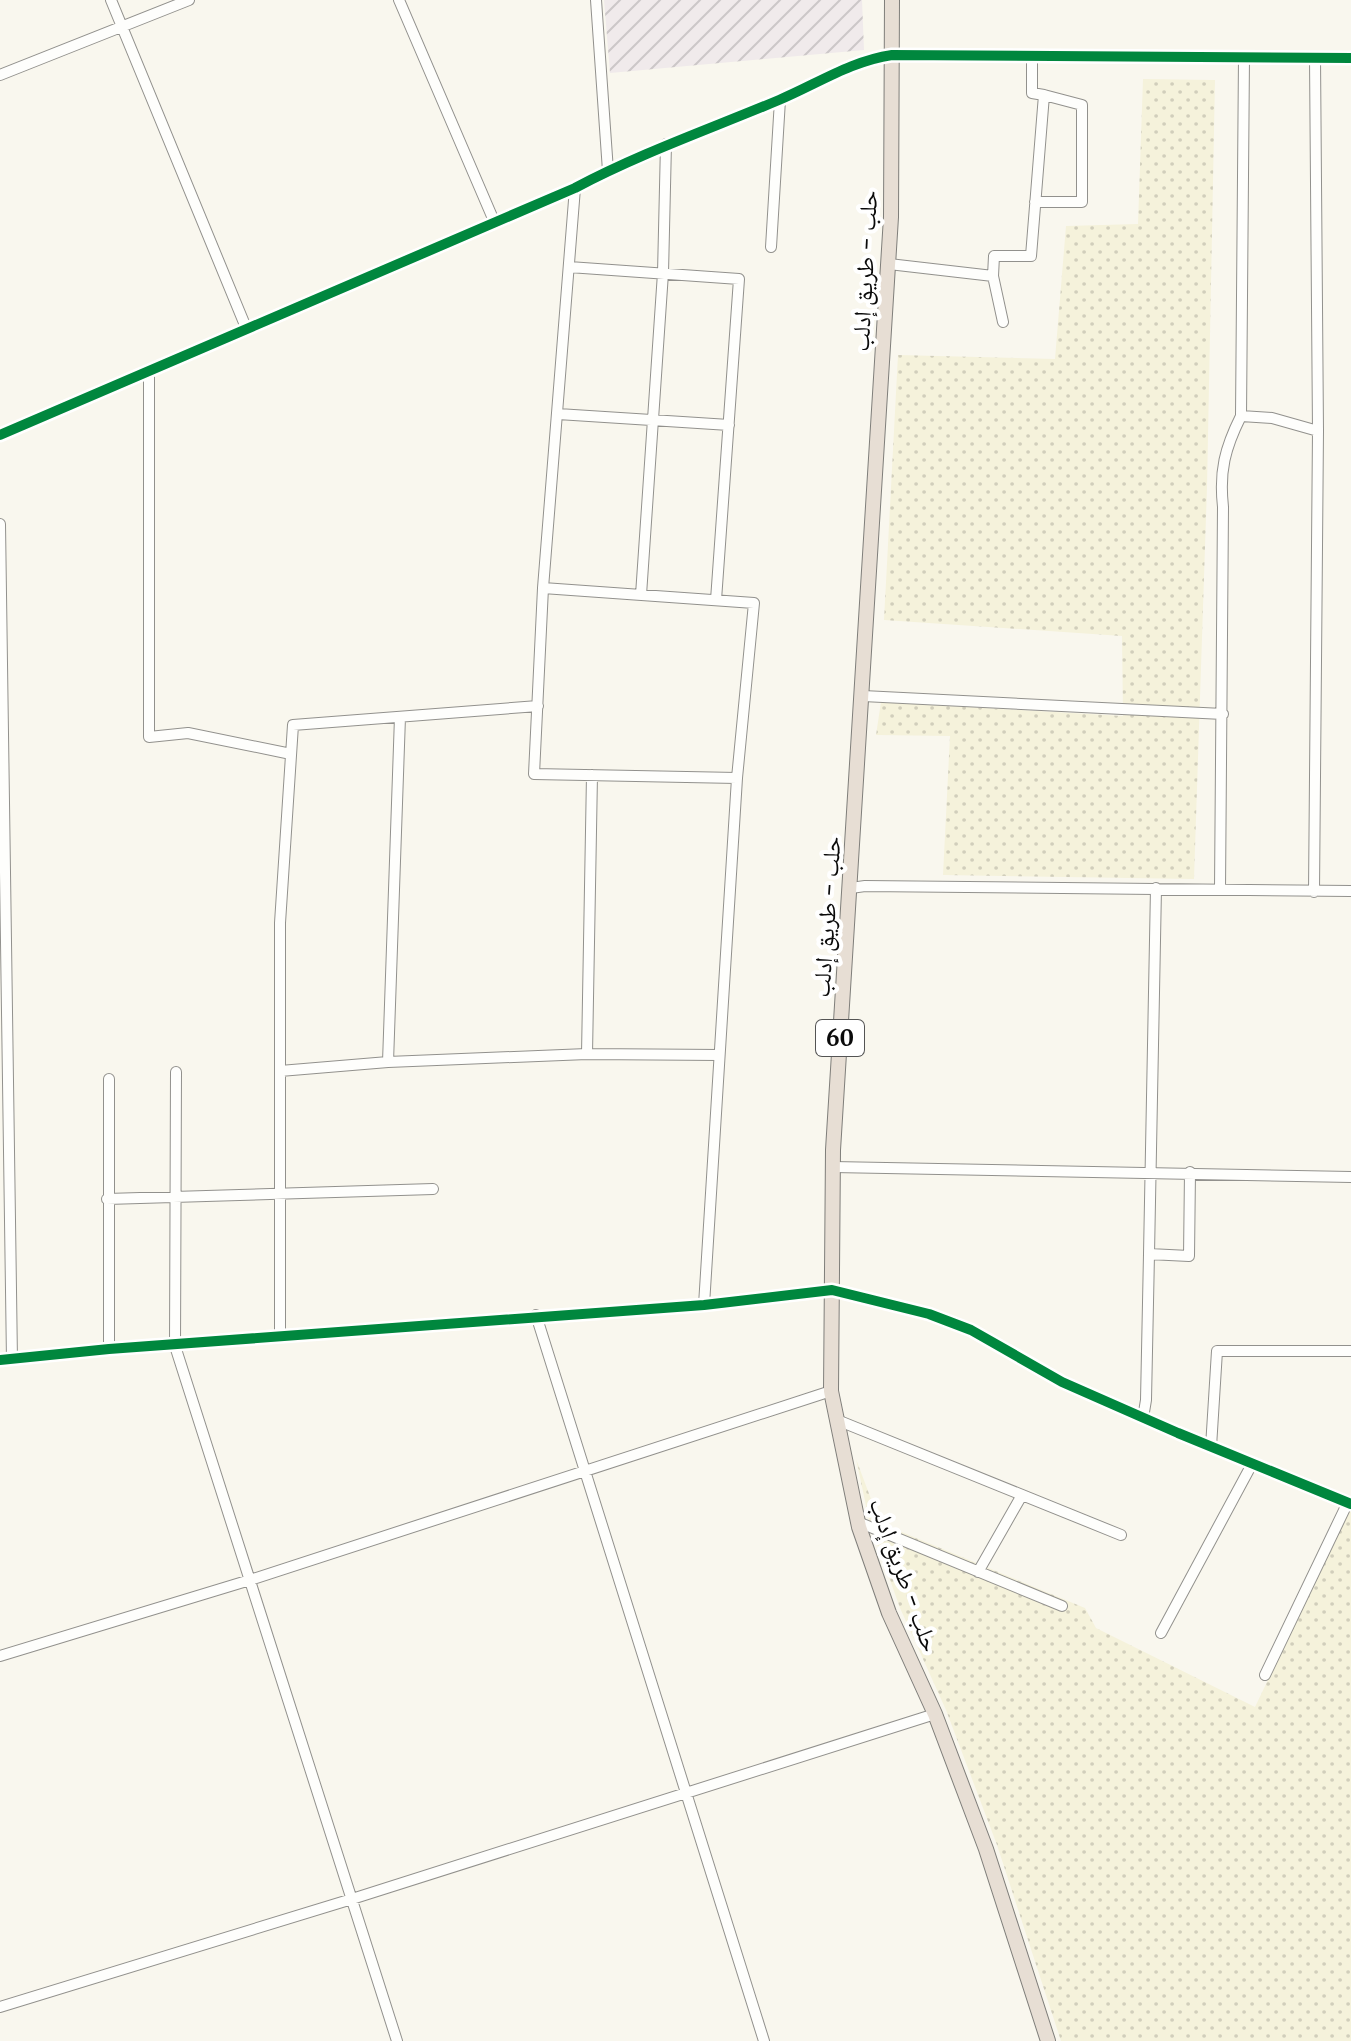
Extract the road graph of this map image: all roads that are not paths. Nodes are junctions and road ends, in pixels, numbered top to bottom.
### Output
1 (111, 0) edge
2 (189, 0) edge
3 (399, 0) edge
4 (596, 0) edge
5 (892, 0) edge
6 (122, 26) junction
7 (892, 55) junction
8 (1032, 56) junction
9 (1244, 57) junction
10 (1315, 58) junction
11 (1351, 58) edge
12 (0, 75) edge
13 (1044, 95) junction
14 (780, 100) junction
15 (666, 144) junction
16 (608, 171) junction
17 (575, 188) junction
18 (1035, 202) junction
19 (494, 221) junction
20 (771, 247) dead end
21 (889, 264) junction
22 (569, 267) junction
23 (663, 273) junction
24 (993, 276) junction
25 (1003, 322) dead end
26 (247, 330) junction
27 (149, 372) junction
28 (558, 414) junction
29 (1241, 416) junction
30 (654, 420) junction
31 (729, 425) junction
32 (1318, 431) junction
33 (0, 435) edge
34 (0, 524) edge
35 (543, 588) junction
36 (641, 595) junction
37 (716, 600) junction
38 (863, 696) junction
39 (538, 706) junction
40 (1223, 714) junction
41 (400, 717) junction
42 (291, 754) junction
43 (592, 775) junction
44 (737, 778) junction
45 (851, 888) junction
46 (1156, 888) junction
47 (1220, 889) junction
48 (1351, 891) edge
49 (1314, 892) junction
50 (4, 1027) edge
51 (587, 1054) junction
52 (719, 1055) junction
53 (388, 1062) junction
54 (280, 1071) junction
55 (176, 1072) dead end
56 (109, 1079) dead end
57 (833, 1167) junction
58 (1150, 1171) junction
59 (1190, 1172) junction
60 (1351, 1177) edge
61 (433, 1189) dead end
62 (280, 1193) junction
63 (177, 1196) junction
64 (107, 1199) junction
65 (1149, 1254) junction
66 (832, 1290) junction
67 (704, 1305) junction
68 (536, 1315) junction
69 (280, 1337) junction
70 (175, 1346) junction
71 (109, 1349) junction
72 (1351, 1351) edge
73 (0, 1360) edge
74 (12, 1360) junction
75 (831, 1391) junction
76 (1143, 1418) junction
77 (837, 1420) junction
78 (1211, 1447) junction
79 (1252, 1464) junction
80 (584, 1472) junction
81 (1022, 1495) junction
82 (1350, 1503) edge
83 (858, 1522) junction
84 (1121, 1535) dead end
85 (978, 1572) junction
86 (250, 1580) junction
87 (1062, 1606) dead end
88 (1161, 1633) dead end
89 (0, 1656) edge
90 (1265, 1675) dead end
91 (935, 1714) junction
92 (685, 1793) junction
93 (352, 1899) junction
94 (0, 2007) edge
95 (397, 2041) edge
96 (764, 2041) edge
97 (1048, 2041) edge

1 - 6 street
2 - 6 street
3 - 19 street
4 - 16 street
5 - 7 highway, حلب - طريق إدلب / 60
6 - 12 street
6 - 26 street
7 - 8 street
7 - 14 street
7 - 21 highway, حلب - طريق إدلب / 60
8 - 9 street
8 - 13 street
9 - 10 street
9 - 29 street
10 - 11 street
10 - 32 street
13 - 18 street
13 - 18 street
14 - 15 street
14 - 20 street
15 - 16 street
15 - 23 street
16 - 17 street
17 - 19 street
17 - 22 street
18 - 24 street
19 - 26 street
21 - 24 street
21 - 38 highway, حلب - طريق إدلب / 60
22 - 23 street
22 - 28 street
23 - 30 street
23 - 31 street
24 - 25 street
26 - 27 street
27 - 33 street
27 - 42 street
28 - 30 street
28 - 35 street
29 - 32 street
29 - 40 street
30 - 31 street
30 - 36 street
31 - 37 street
32 - 49 street
34 - 50 street
35 - 36 street
35 - 39 street
36 - 37 street
37 - 44 street
38 - 40 street
38 - 45 highway, حلب - طريق إدلب / 60
39 - 41 street
39 - 43 street
40 - 47 street
41 - 42 street
41 - 53 street
42 - 54 street
43 - 44 street
43 - 51 street
44 - 52 street
45 - 46 street
45 - 57 highway, حلب - طريق إدلب / 60
46 - 47 street
46 - 58 street
47 - 49 street
48 - 49 street
50 - 74 street
51 - 52 street
51 - 53 street
52 - 67 street
53 - 54 street
54 - 62 street
55 - 63 street
56 - 64 street
57 - 58 street
57 - 66 highway, حلب - طريق إدلب / 60
58 - 59 street
58 - 65 street
59 - 60 street
59 - 65 street
61 - 62 street
62 - 63 street
62 - 69 street
63 - 64 street
63 - 70 street
64 - 71 street
65 - 76 street
66 - 67 street
66 - 75 highway, حلب - طريق إدلب / 60
66 - 76 street
67 - 68 street
68 - 69 street
68 - 80 street
69 - 70 street
70 - 71 street
70 - 86 street
71 - 74 street
72 - 78 street
73 - 74 street
75 - 77 highway, حلب - طريق إدلب / 60
75 - 80 street
76 - 78 street
77 - 81 street
77 - 83 highway, حلب - طريق إدلب / 60
78 - 79 street
79 - 82 street
79 - 88 street
80 - 86 street
80 - 92 street
81 - 84 street
81 - 85 street
82 - 90 street
83 - 85 street
83 - 91 highway, حلب - طريق إدلب / 60
85 - 87 street
86 - 89 street
86 - 93 street
91 - 92 street
91 - 97 highway, حلب - طريق إدلب / 60
92 - 93 street
92 - 96 street
93 - 94 street
93 - 95 street

